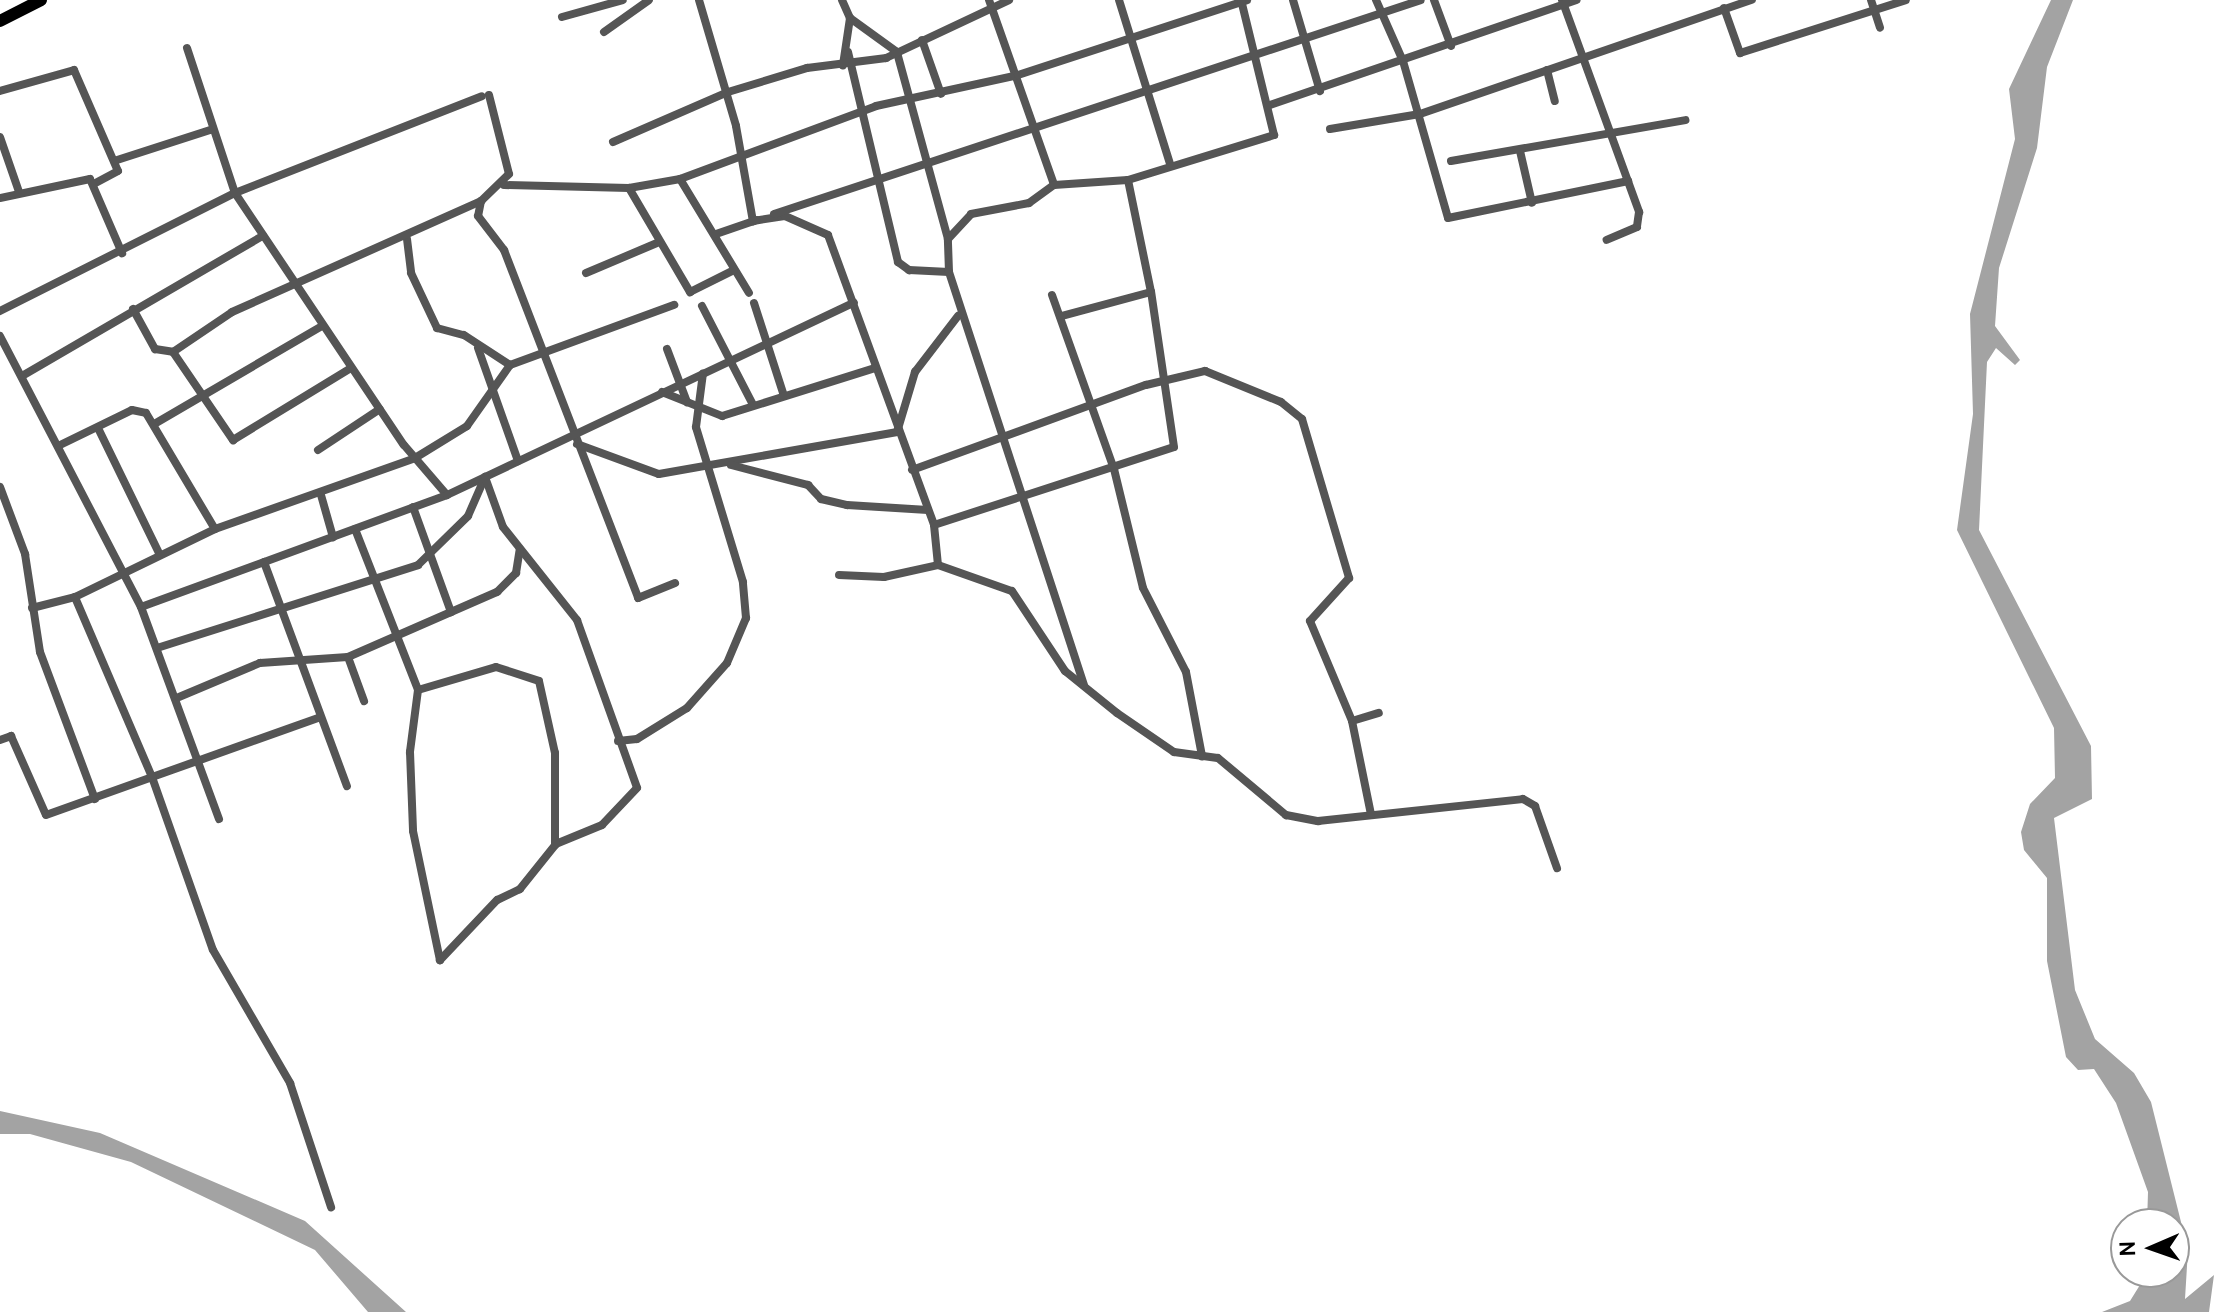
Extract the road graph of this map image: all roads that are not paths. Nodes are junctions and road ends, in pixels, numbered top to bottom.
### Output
1 (41, 0) edge
2 (623, 0) edge
3 (649, 0) edge
4 (699, 0) edge
5 (842, 0) edge
6 (1009, 0) edge
7 (1119, 0) edge
8 (1293, 0) edge
9 (1376, 0) edge
10 (1421, 0) edge
11 (1434, 0) edge
12 (1577, 0) edge
13 (1752, 0) edge
14 (1906, 0) edge
15 (1243, 1) edge
16 (990, 3) edge
17 (1563, 3) edge
18 (1872, 4) edge
19 (1724, 8) junction
20 (1381, 15) junction
21 (562, 17) dead end
22 (850, 18) junction
23 (0, 21) edge
24 (1880, 28) dead end
25 (604, 32) dead end
26 (1131, 35) junction
27 (922, 40) junction
28 (1304, 40) junction
29 (1451, 46) junction
30 (187, 48) dead end
31 (848, 52) dead end
32 (897, 52) junction
33 (1256, 57) junction
34 (1586, 58) junction
35 (1403, 61) junction
36 (856, 64) junction
37 (843, 65) junction
38 (1547, 70) junction
39 (1018, 75) junction
40 (0, 91) edge
41 (1148, 91) junction
42 (1320, 91) junction
43 (728, 92) junction
44 (941, 94) junction
45 (905, 98) junction
46 (1555, 101) dead end
47 (1270, 105) junction
48 (862, 111) junction
49 (1420, 114) junction
50 (1685, 120) dead end
51 (1330, 129) dead end
52 (210, 130) junction
53 (1036, 130) junction
54 (1614, 133) junction
55 (0, 137) edge
56 (613, 142) dead end
57 (1520, 151) junction
58 (737, 156) junction
59 (114, 161) junction
60 (1451, 161) dead end
61 (928, 162) junction
62 (1170, 164) junction
63 (880, 175) junction
64 (680, 179) junction
65 (1128, 180) junction
66 (1628, 181) junction
67 (95, 183) junction
68 (504, 185) junction
69 (1054, 185) junction
70 (629, 188) junction
71 (19, 192) junction
72 (235, 193) junction
73 (0, 198) edge
74 (481, 201) junction
75 (1532, 203) junction
76 (753, 221) junction
77 (716, 234) junction
78 (263, 236) junction
79 (407, 239) junction
80 (948, 239) junction
81 (1607, 240) dead end
82 (657, 243) junction
83 (122, 253) junction
84 (734, 270) junction
85 (949, 272) junction
86 (586, 273) dead end
87 (293, 282) junction
88 (1151, 292) junction
89 (749, 293) dead end
90 (1052, 295) dead end
91 (754, 303) dead end
92 (854, 303) junction
93 (674, 305) dead end
94 (702, 306) dead end
95 (133, 309) junction
96 (0, 311) edge
97 (958, 316) junction
98 (1062, 316) junction
99 (322, 326) junction
100 (0, 336) edge
101 (768, 342) junction
102 (478, 348) junction
103 (667, 349) dead end
104 (542, 351) junction
105 (173, 352) junction
106 (731, 359) junction
107 (510, 365) junction
108 (351, 368) junction
109 (875, 368) junction
110 (703, 373) junction
111 (22, 376) junction
112 (1165, 380) junction
113 (678, 385) junction
114 (662, 392) junction
115 (783, 393) junction
116 (202, 395) junction
117 (490, 396) junction
118 (688, 402) junction
119 (753, 405) junction
120 (699, 406) junction
121 (380, 409) junction
122 (1092, 409) junction
123 (156, 423) junction
124 (98, 428) junction
125 (897, 432) junction
126 (1004, 433) junction
127 (573, 435) junction
128 (577, 444) junction
129 (58, 446) junction
130 (318, 450) dead end
131 (415, 458) junction
132 (518, 461) junction
133 (729, 464) junction
134 (707, 468) junction
135 (1114, 469) junction
136 (912, 470) junction
137 (485, 477) junction
138 (0, 487) edge
139 (1024, 491) junction
140 (321, 495) junction
141 (447, 495) junction
142 (413, 507) junction
143 (928, 510) junction
144 (934, 525) junction
145 (215, 529) junction
146 (355, 529) junction
147 (333, 537) junction
148 (520, 549) junction
149 (160, 555) junction
150 (429, 557) junction
151 (264, 562) junction
152 (938, 565) junction
153 (124, 573) junction
154 (839, 575) dead end
155 (381, 582) junction
156 (675, 583) dead end
157 (75, 597) junction
158 (141, 607) junction
159 (32, 608) junction
160 (283, 611) junction
161 (451, 612) junction
162 (399, 634) junction
163 (157, 648) junction
164 (348, 657) junction
165 (302, 666) junction
166 (1084, 687) junction
167 (418, 690) junction
168 (179, 697) junction
169 (364, 701) dead end
170 (1379, 713) dead end
171 (318, 718) junction
172 (1352, 721) junction
173 (0, 740) edge
174 (618, 741) junction
175 (1202, 756) junction
176 (198, 757) junction
177 (152, 777) junction
178 (347, 786) dead end
179 (95, 799) junction
180 (1371, 814) junction
181 (219, 819) dead end
182 (555, 845) junction
183 (1557, 868) dead end
184 (331, 1207) dead end

1 - 23 main road
2 - 21 street
3 - 25 street
4 - 43 street
5 - 22 street
6 - 16 street
7 - 26 street
8 - 28 street
9 - 20 street
10 - 20 street
11 - 29 street
12 - 17 street
13 - 19 street
14 - 18 street
15 - 26 street
15 - 33 street
16 - 27 street
16 - 39 street
17 - 29 street
17 - 34 street
18 - 19 street
18 - 24 street
19 - 34 street
20 - 28 street
20 - 35 street
22 - 32 street
22 - 37 street
26 - 39 street
26 - 41 street
27 - 32 street
27 - 44 street
28 - 33 street
28 - 42 street
29 - 35 street
30 - 52 street
31 - 36 street
32 - 36 street
32 - 45 street
33 - 41 street
33 - 47 street
34 - 38 street
34 - 54 street
35 - 42 street
35 - 49 street
36 - 37 street
36 - 48 street
37 - 43 street
38 - 46 street
38 - 49 street
39 - 44 street
39 - 53 street
40 - 59 street
41 - 53 street
41 - 62 street
42 - 47 street
43 - 56 street
43 - 58 street
44 - 45 street
45 - 48 street
45 - 61 street
47 - 62 street
48 - 58 street
48 - 63 street
49 - 51 street
49 - 75 street
50 - 54 street
52 - 59 street
52 - 72 street
53 - 61 street
53 - 69 street
54 - 57 street
54 - 66 street
55 - 71 street
57 - 60 street
57 - 75 street
58 - 64 street
58 - 76 street
59 - 67 street
61 - 63 street
61 - 80 street
62 - 65 street
63 - 76 street
63 - 85 street
64 - 70 street
64 - 77 street
65 - 69 street
65 - 88 street
66 - 75 street
66 - 81 street
67 - 71 street
67 - 83 street
68 - 70 street
68 - 72 street
68 - 74 street
69 - 80 street
70 - 82 street
71 - 73 street
72 - 78 street
72 - 83 street
74 - 79 street
74 - 104 street
76 - 77 street
76 - 92 street
77 - 84 street
78 - 87 street
78 - 95 street
79 - 87 street
79 - 102 street
80 - 85 street
82 - 84 street
82 - 86 street
83 - 96 street
84 - 89 street
85 - 97 street
87 - 99 street
87 - 105 street
88 - 98 street
88 - 112 street
90 - 98 street
91 - 101 street
92 - 101 street
92 - 109 street
93 - 104 street
94 - 106 street
95 - 105 street
95 - 111 street
97 - 125 street
97 - 126 street
98 - 122 street
99 - 108 street
99 - 116 street
100 - 111 street
101 - 106 street
101 - 115 street
102 - 107 street
102 - 117 street
103 - 113 street
104 - 107 street
104 - 127 street
105 - 116 street
106 - 110 street
106 - 119 street
107 - 117 street
108 - 116 street
108 - 121 street
109 - 115 street
109 - 125 street
110 - 113 street
110 - 120 street
111 - 129 street
112 - 122 street
112 - 135 street
112 - 172 street
113 - 114 street
113 - 118 street
114 - 118 street
114 - 127 street
115 - 119 street
116 - 123 street
117 - 131 street
117 - 132 street
118 - 120 street
119 - 120 street
120 - 134 street
121 - 130 street
121 - 131 street
122 - 126 street
122 - 135 street
123 - 124 street
123 - 145 street
124 - 129 street
124 - 149 street
125 - 133 street
125 - 136 street
126 - 136 street
126 - 139 street
127 - 128 street
127 - 132 street
128 - 134 street
128 - 156 street
129 - 153 street
131 - 140 street
131 - 141 street
132 - 137 street
133 - 134 street
133 - 143 street
134 - 174 street
135 - 139 street
135 - 175 street
136 - 143 street
137 - 141 street
137 - 148 street
137 - 150 street
138 - 159 street
139 - 144 street
139 - 166 street
140 - 145 street
140 - 147 street
141 - 142 street
142 - 146 street
142 - 150 street
143 - 144 street
144 - 152 street
145 - 149 street
146 - 147 street
146 - 155 street
147 - 151 street
148 - 161 street
148 - 174 street
149 - 153 street
150 - 155 street
150 - 161 street
151 - 158 street
151 - 160 street
152 - 154 street
152 - 166 street
153 - 157 street
153 - 158 street
155 - 160 street
155 - 162 street
157 - 159 street
157 - 177 street
158 - 163 street
159 - 179 street
160 - 163 street
160 - 165 street
161 - 162 street
162 - 164 street
162 - 167 street
163 - 168 street
164 - 165 street
164 - 169 street
165 - 168 street
165 - 171 street
166 - 175 street
167 - 182 street
167 - 182 street
168 - 176 street
170 - 172 street
171 - 176 street
171 - 178 street
172 - 180 street
173 - 179 street
174 - 182 street
175 - 180 street
176 - 177 street
176 - 181 street
177 - 179 street
177 - 184 street
180 - 183 street

